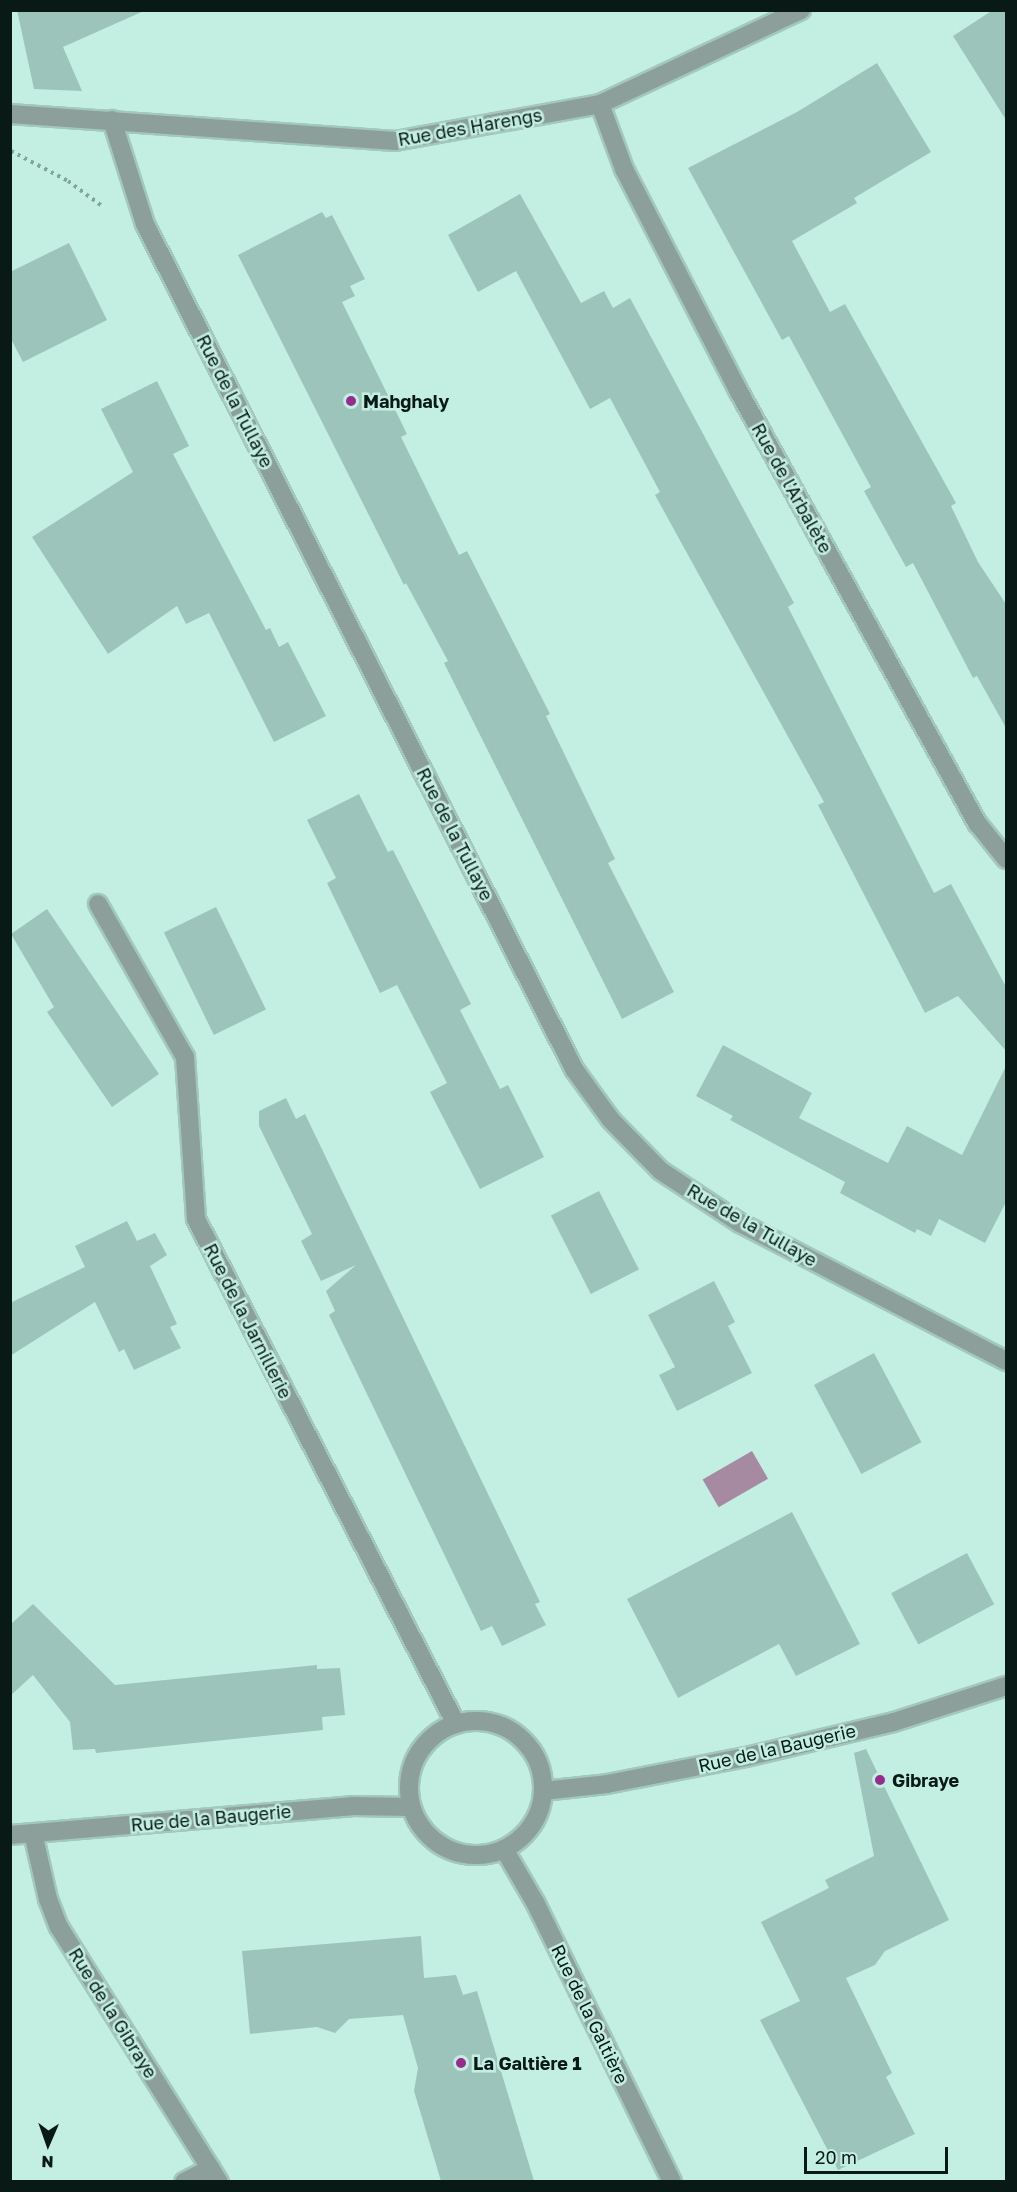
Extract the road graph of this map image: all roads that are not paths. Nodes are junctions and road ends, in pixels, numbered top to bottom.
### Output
1 (801, 10) edge
2 (600, 104) junction
3 (10, 114) edge
4 (112, 120) junction
5 (1006, 859) edge
6 (98, 904) dead end
7 (1006, 1361) edge
8 (1006, 1686) edge
9 (456, 1724) junction
10 (543, 1791) junction
11 (411, 1807) junction
12 (33, 1833) junction
13 (10, 1835) edge
14 (504, 1849) junction
15 (215, 2175) edge
16 (184, 2181) edge
17 (672, 2181) edge

1 - 2 street, Rue des Harengs
2 - 4 street, Rue des Harengs
2 - 5 street, Rue de l'Arbalète
3 - 4 street, Rue des Harengs
4 - 7 street, Rue de la Tullaye
6 - 9 street, Rue de la Jarnillerie
8 - 10 street, Rue de la Baugerie
9 - 10 street
9 - 11 street
10 - 14 street
11 - 12 street, Rue de la Baugerie
11 - 14 street
12 - 13 street, Rue de la Baugerie
12 - 15 street, Rue de la Gibraye
14 - 17 street, Rue de la Galtière
15 - 16 street

